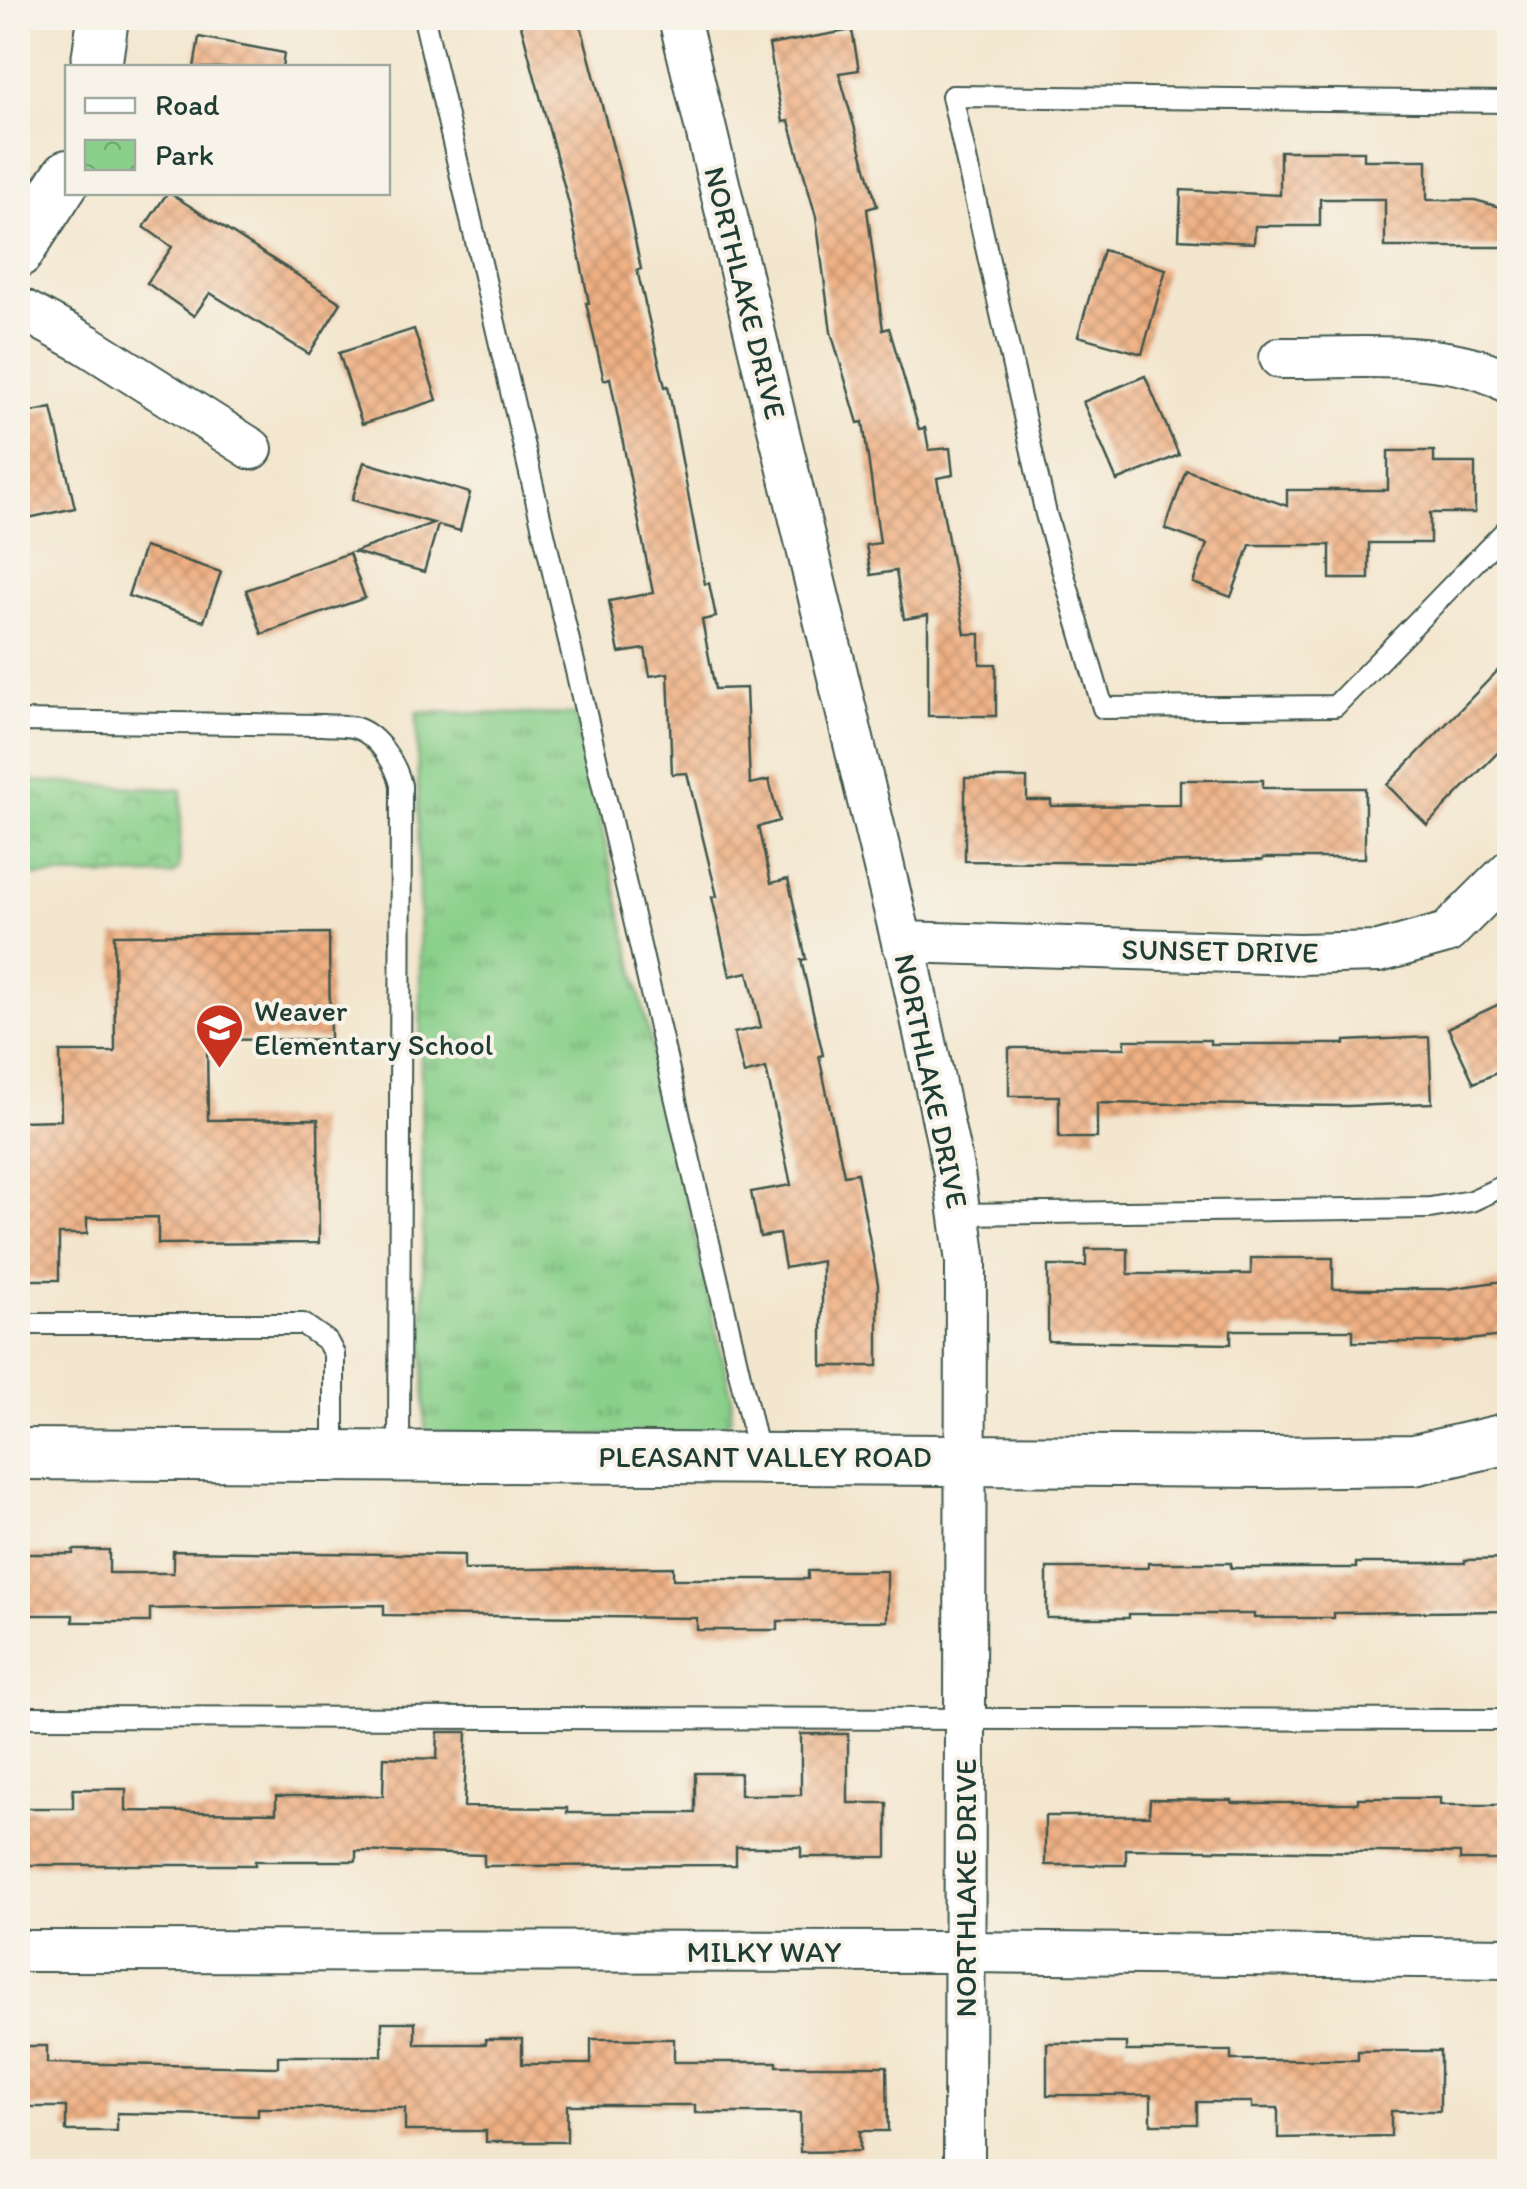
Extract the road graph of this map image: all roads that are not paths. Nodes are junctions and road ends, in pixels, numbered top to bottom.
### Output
1 (103, 18) edge
2 (424, 18) edge
3 (679, 18) edge
4 (96, 65) edge
5 (1510, 102) edge
6 (65, 180) edge
7 (18, 252) edge
8 (18, 307) edge
9 (1280, 358) dead end
10 (1510, 384) edge
11 (252, 449) dead end
12 (1510, 526) edge
13 (18, 720) edge
14 (1510, 870) edge
15 (902, 942) junction
16 (1510, 1183) edge
17 (960, 1214) junction
18 (18, 1324) edge
19 (1510, 1438) edge
20 (18, 1454) edge
21 (334, 1456) junction
22 (400, 1456) junction
23 (759, 1458) junction
24 (968, 1458) junction
25 (18, 1717) edge
26 (967, 1720) junction
27 (1510, 1720) edge
28 (18, 1950) edge
29 (966, 1952) junction
30 (1510, 1958) edge
31 (964, 2172) edge

1 - 4 street
2 - 23 lane
3 - 15 street, NORTHLAKE DRIVE
5 - 12 lane
6 - 7 street
8 - 11 street
9 - 10 street
13 - 22 lane
14 - 15 street, SUNSET DRIVE
15 - 17 street, NORTHLAKE DRIVE
16 - 17 lane
17 - 24 street, NORTHLAKE DRIVE
18 - 21 lane
19 - 24 street, PLEASANT VALLEY ROAD
20 - 21 street, PLEASANT VALLEY ROAD
21 - 22 street, PLEASANT VALLEY ROAD
22 - 23 street, PLEASANT VALLEY ROAD
23 - 24 street, PLEASANT VALLEY ROAD
24 - 26 street, NORTHLAKE DRIVE
25 - 26 lane
26 - 27 lane
26 - 29 street, NORTHLAKE DRIVE
28 - 29 street, MILKY WAY
29 - 30 street, MILKY WAY
29 - 31 street, NORTHLAKE DRIVE

